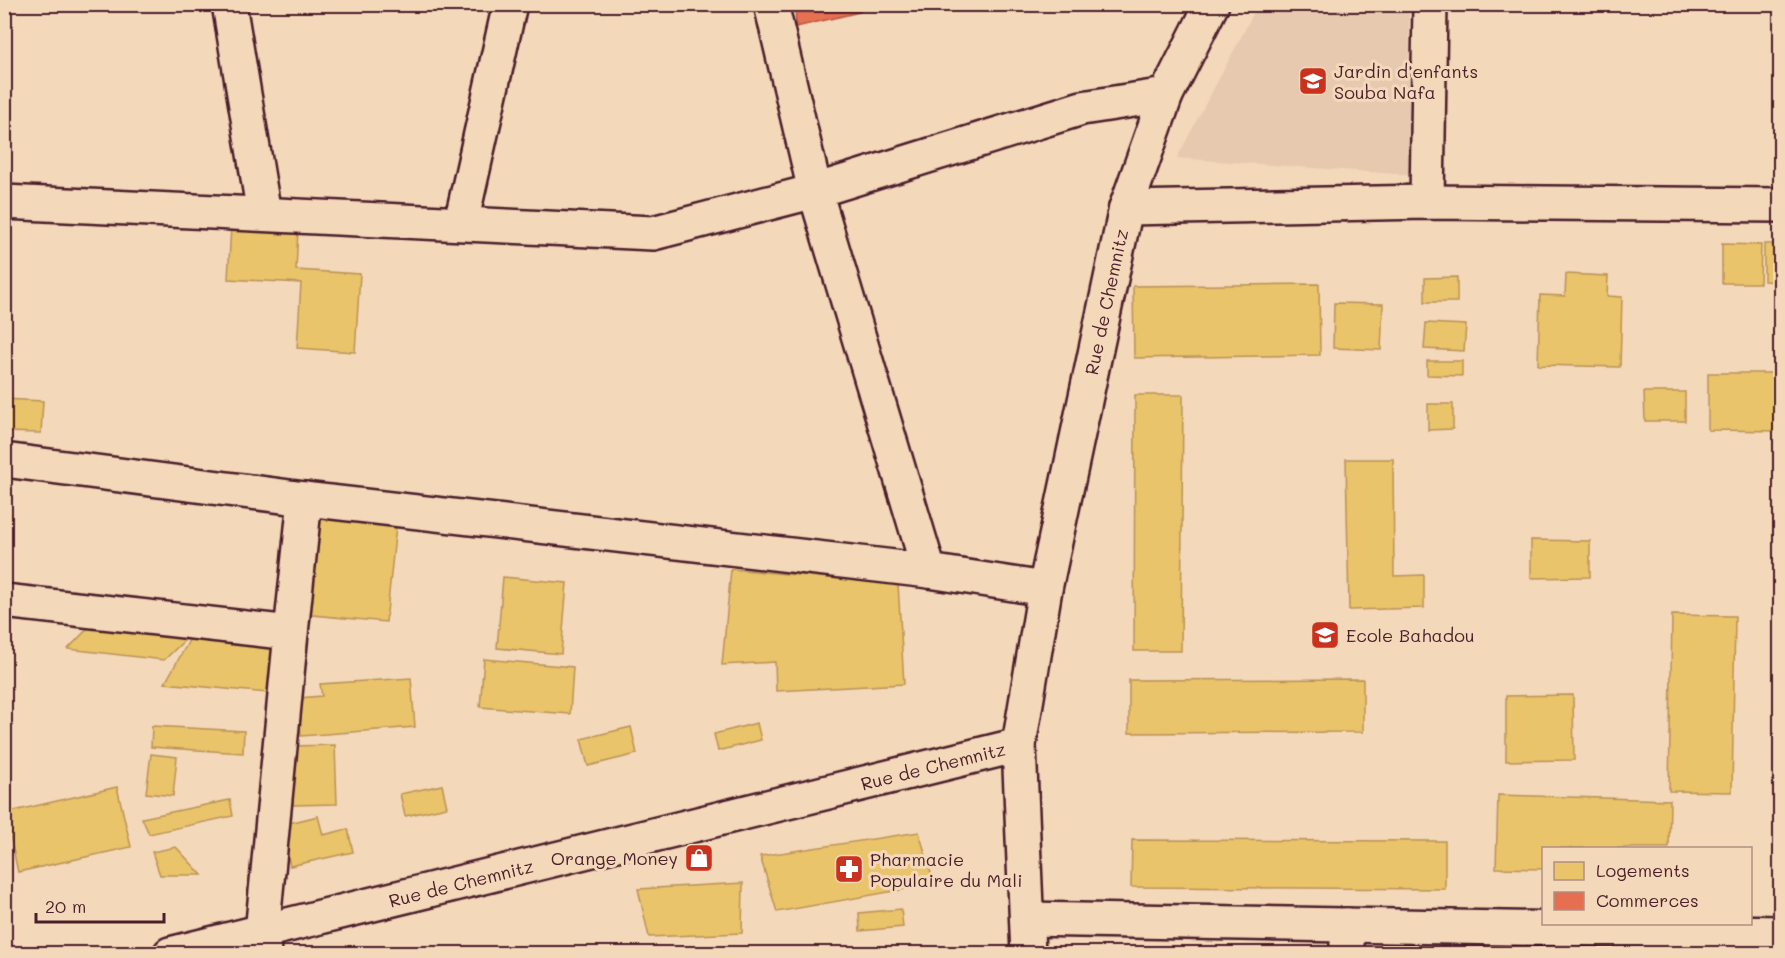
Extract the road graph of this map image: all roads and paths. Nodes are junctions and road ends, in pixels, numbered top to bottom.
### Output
1 (228, 4) edge
2 (510, 4) edge
3 (771, 4) edge
4 (1212, 4) edge
5 (1430, 4) edge
6 (1166, 95) junction
7 (815, 191) junction
8 (4, 202) edge
9 (1427, 202) junction
10 (1780, 205) edge
11 (1126, 208) junction
12 (264, 214) junction
13 (461, 223) junction
14 (5, 460) edge
15 (4, 465) edge
16 (305, 499) junction
17 (929, 572) junction
18 (1044, 589) junction
19 (4, 601) edge
20 (291, 633) junction
21 (1019, 745) junction
22 (1027, 919) junction
23 (1780, 933) edge
24 (1347, 939) edge
25 (263, 943) edge
26 (170, 954) edge
27 (1028, 954) edge

1 - 12 street
2 - 13 street
3 - 7 street
4 - 6 street, Rue de Chemnitz
5 - 9 street
6 - 7 street
6 - 11 street, Rue de Chemnitz
7 - 13 street
7 - 17 street
8 - 12 street
9 - 10 street
9 - 11 street
11 - 18 street, Rue de Chemnitz
12 - 13 street
14 - 15 street
14 - 16 street
16 - 17 street
16 - 20 street
17 - 18 street
18 - 21 street, Rue de Chemnitz
19 - 20 street
20 - 25 street
21 - 22 street
21 - 25 street, Rue de Chemnitz
22 - 24 street
22 - 27 street
23 - 24 street
25 - 26 street, Rue de Chemnitz

